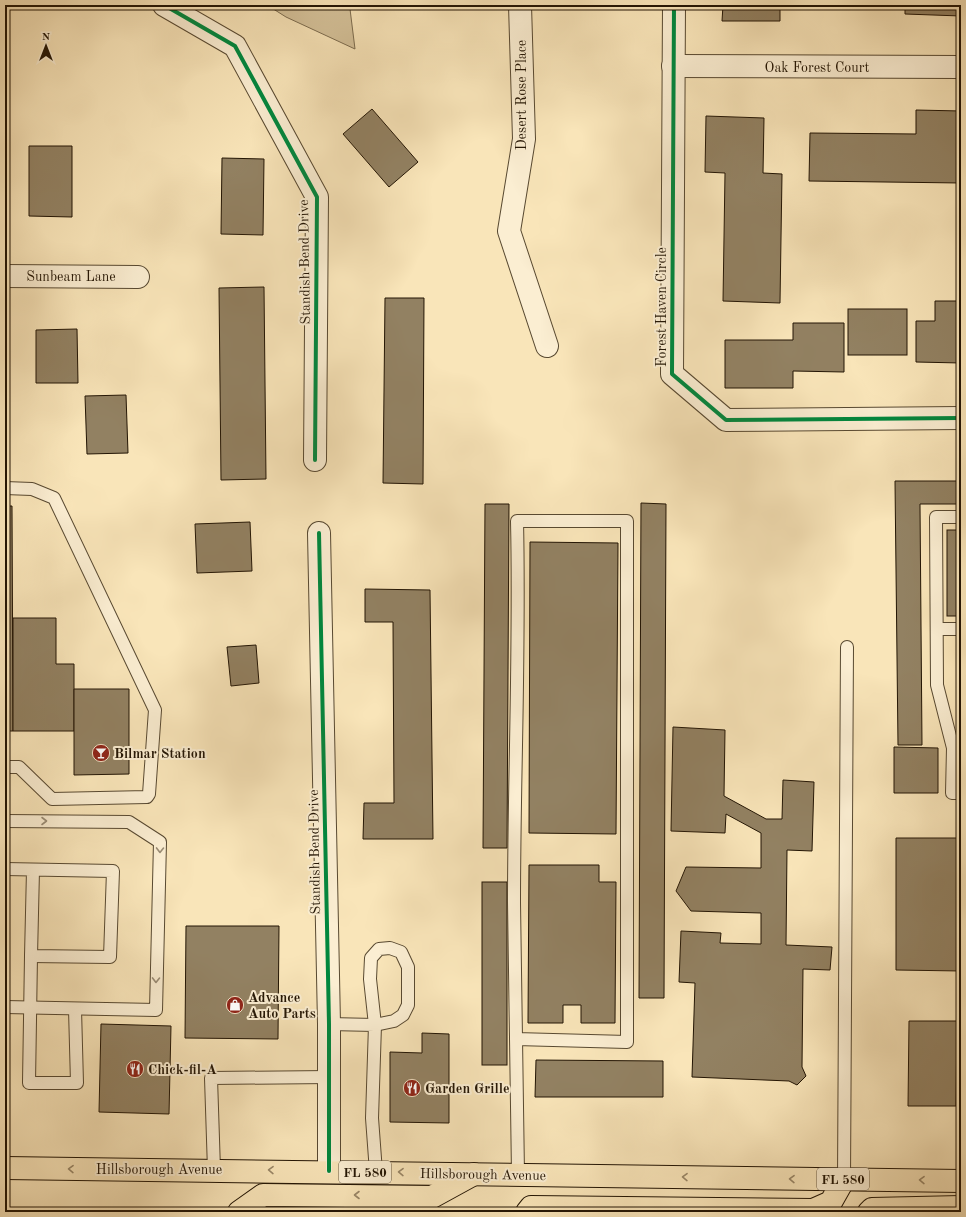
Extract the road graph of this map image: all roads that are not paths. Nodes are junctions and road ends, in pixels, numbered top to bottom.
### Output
1 (164, 5) edge
2 (520, 5) edge
3 (674, 5) edge
4 (673, 66) junction
5 (961, 67) edge
6 (5, 276) edge
7 (138, 277) dead end
8 (547, 346) dead end
9 (961, 418) edge
10 (315, 460) dead end
11 (5, 488) edge
12 (961, 517) edge
13 (319, 533) dead end
14 (937, 629) junction
15 (961, 629) edge
16 (847, 647) dead end
17 (5, 767) edge
18 (961, 793) edge
19 (5, 821) edge
20 (5, 869) edge
21 (33, 870) junction
22 (31, 956) junction
23 (5, 1007) edge
24 (29, 1008) junction
25 (75, 1009) junction
26 (329, 1024) junction
27 (375, 1025) junction
28 (516, 1040) junction
29 (330, 1077) junction
30 (5, 1168) edge
31 (214, 1170) junction
32 (329, 1171) junction
33 (376, 1172) junction
34 (475, 1174) junction
35 (518, 1174) junction
36 (844, 1179) junction
37 (961, 1181) edge
38 (961, 1207) edge
39 (239, 1212) edge
40 (527, 1212) edge
41 (869, 1212) edge

1 - 10 street, Standish Bend Drive
2 - 8 street, Desert Rose Place
3 - 4 street, Forest Haven Circle
4 - 5 street, Oak Forest Court
4 - 9 street, Forest Haven Circle
6 - 7 street, Sunbeam Lane
11 - 17 lane
12 - 14 lane
13 - 26 street, Standish Bend Drive
14 - 15 lane
14 - 18 lane
16 - 36 lane
19 -> 25 lane
20 - 21 lane
21 - 22 lane
21 - 22 lane
22 - 24 lane
23 - 24 lane
24 - 25 lane
24 - 25 lane
26 - 27 lane
26 - 29 street, Standish Bend Drive
27 - 27 lane
27 - 33 lane
28 - 28 lane
28 - 35 lane
29 - 31 lane
29 - 32 street, Standish Bend Drive
31 -> 30 main road, Hillsborough Avenue / FL 580
32 -> 31 main road, Hillsborough Avenue / FL 580
32 - 33 main road, Hillsborough Avenue / FL 580
34 -> 33 main road, Hillsborough Avenue / FL 580
34 - 35 main road, Hillsborough Avenue / FL 580
34 -> 39 main road
36 -> 35 main road, Hillsborough Avenue / FL 580
37 -> 36 main road, Hillsborough Avenue / FL 580
36 - 40 main road
38 - 41 main road

